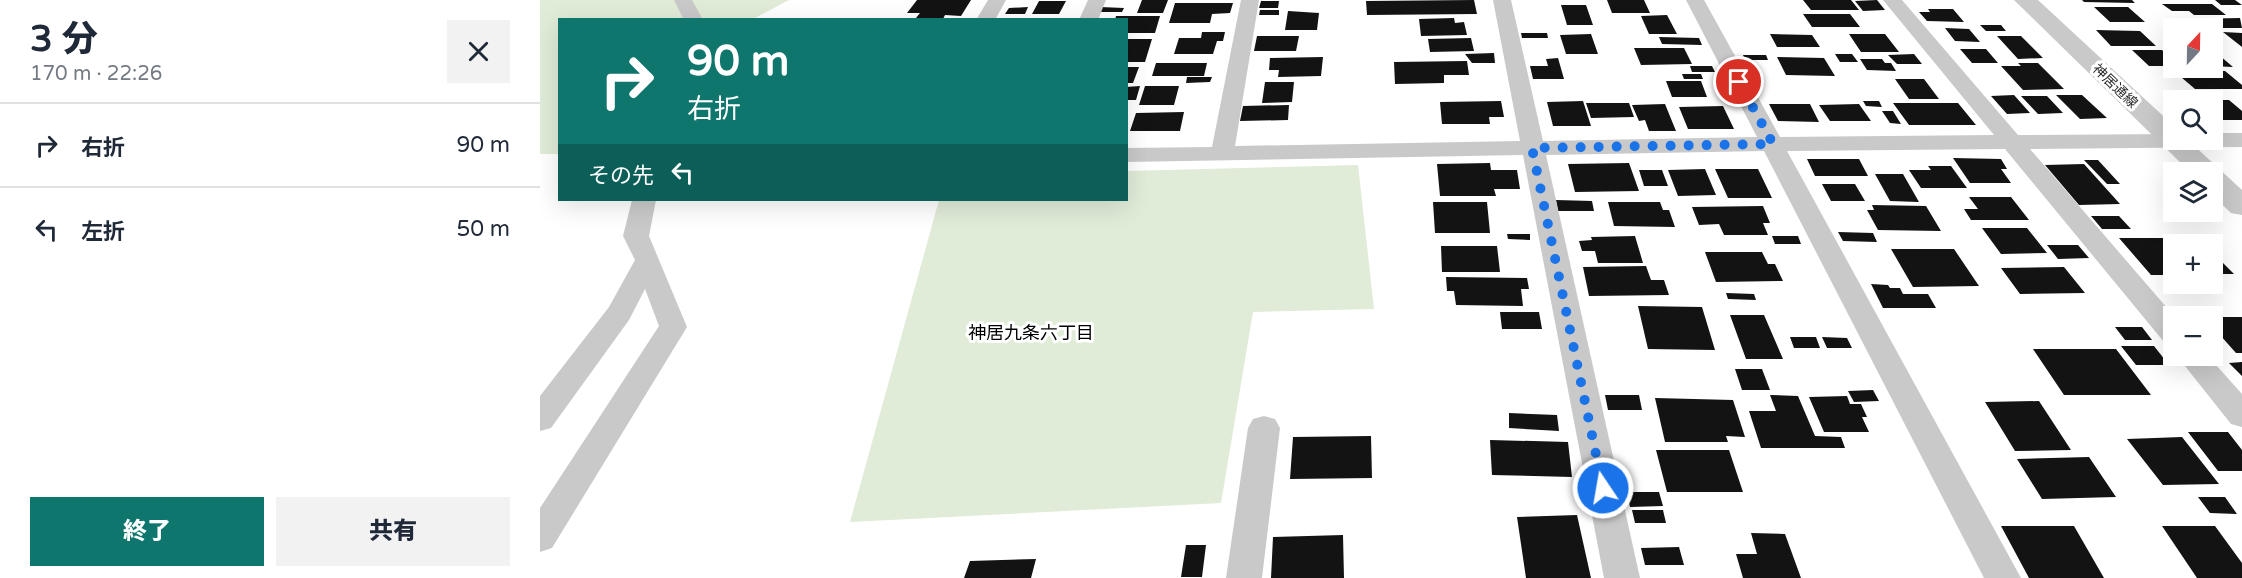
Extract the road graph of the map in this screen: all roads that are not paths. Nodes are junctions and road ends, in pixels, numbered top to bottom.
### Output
1 (683, 0) edge
2 (997, 0) edge
3 (1096, 0) edge
4 (1250, 0) edge
5 (1502, 0) edge
6 (1695, 0) edge
7 (1892, 0) edge
8 (2025, 0) edge
9 (693, 18) edge
10 (986, 18) edge
11 (1089, 18) edge
12 (2163, 132) edge
13 (2223, 140) edge
14 (2242, 140) edge
15 (2163, 141) edge
16 (2010, 142) junction
17 (1773, 144) junction
18 (1532, 148) junction
19 (2182, 150) edge
20 (1222, 153) junction
21 (1128, 155) edge
22 (2195, 162) edge
23 (2223, 188) edge
24 (644, 201) edge
25 (2242, 206) edge
26 (648, 260) junction
27 (2163, 321) edge
28 (2200, 366) edge
29 (2242, 415) edge
30 (540, 419) edge
31 (1264, 428) dead end
32 (540, 537) edge
33 (1244, 578) edge
34 (1622, 578) edge
35 (2003, 578) edge

1 - 9 street
2 - 10 street
3 - 11 street
4 - 20 street
5 - 18 street
6 - 17 street
7 - 16 street
8 - 12 street, 神居通線
13 - 14 street
15 - 16 street
16 - 17 street
16 - 27 street
17 - 18 street
17 - 35 street
18 - 20 street
18 - 34 street
19 - 22 street, 神居通線
20 - 21 street
23 - 25 street
24 - 26 street
26 - 30 street
26 - 32 street
28 - 29 street
31 - 33 street

